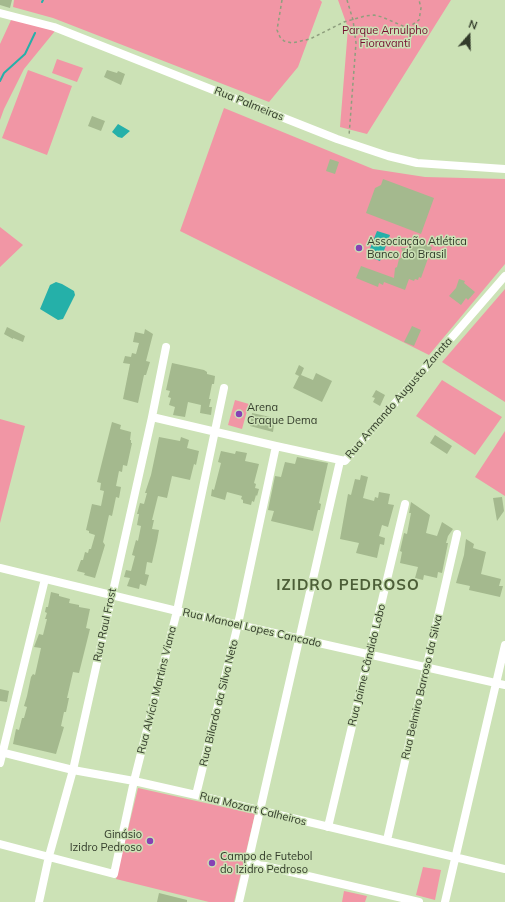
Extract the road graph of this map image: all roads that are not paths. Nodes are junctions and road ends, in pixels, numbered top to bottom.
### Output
1 (0, 13) edge
2 (505, 169) edge
3 (505, 276) edge
4 (166, 347) dead end
5 (224, 388) dead end
6 (152, 417) junction
7 (214, 432) junction
8 (276, 446) junction
9 (340, 461) junction
10 (405, 504) dead end
11 (457, 534) dead end
12 (0, 568) edge
13 (45, 579) junction
14 (111, 595) junction
15 (177, 611) junction
16 (238, 624) junction
17 (299, 639) junction
18 (505, 645) edge
19 (370, 654) junction
20 (427, 667) junction
21 (496, 683) junction
22 (505, 685) edge
23 (1, 752) edge
24 (0, 763) edge
25 (73, 770) junction
26 (134, 781) junction
27 (196, 795) junction
28 (260, 811) junction
29 (328, 827) junction
30 (387, 840) junction
31 (0, 844) edge
32 (49, 856) junction
33 (456, 857) junction
34 (248, 862) junction
35 (505, 869) edge
36 (39, 902) edge
37 (239, 902) edge
38 (419, 902) edge
39 (446, 902) edge

1 - 2 street, Rua Palmeiras
3 - 9 street, Rua Armando Augusto Zanata
4 - 6 street, Rua Raul Frost
5 - 7 street, Rua Alvício Martins Viana
6 - 7 street, Rua Armando Augusto Zanata
6 - 14 street, Rua Raul Frost
7 - 8 street, Rua Armando Augusto Zanata
7 - 15 street, Rua Alvício Martins Viana
8 - 9 street, Rua Armando Augusto Zanata
8 - 16 street, Rua Bilardo da Silva Neto
9 - 17 street
10 - 19 street, Rua Jaime Cândido Lobo
11 - 20 street, Rua Belmiro Barroso da Silva
12 - 13 street, Rua Manoel Lopes Cancado
13 - 14 street, Rua Manoel Lopes Cancado
13 - 23 street
14 - 15 street, Rua Manoel Lopes Cancado
14 - 25 street, Rua Raul Frost
15 - 16 street, Rua Manoel Lopes Cancado
15 - 26 street, Rua Alvício Martins Viana
16 - 17 street, Rua Manoel Lopes Cancado
16 - 27 street, Rua Bilardo da Silva Neto
17 - 19 street, Rua Manoel Lopes Cancado
17 - 28 street
18 - 21 street
19 - 20 street, Rua Manoel Lopes Cancado
19 - 29 street, Rua Jaime Cândido Lobo
20 - 21 street, Rua Manoel Lopes Cancado
20 - 30 street, Rua Belmiro Barroso da Silva
21 - 22 street, Rua Manoel Lopes Cancado
21 - 33 street
23 - 24 street
23 - 25 street, Rua Mozart Calheiros
25 - 26 street, Rua Mozart Calheiros
25 - 32 street, Rua Raul Frost
26 - 27 street, Rua Mozart Calheiros
26 - 32 street, Rua Alvício Martins Viana
27 - 28 street, Rua Mozart Calheiros
28 - 29 street, Rua Mozart Calheiros
28 - 34 street
29 - 30 street, Rua Mozart Calheiros
30 - 33 street, Rua Mozart Calheiros
31 - 32 street
32 - 36 street, Rua Raul Frost
33 - 35 street, Rua Mozart Calheiros
33 - 39 street
34 - 37 street
34 - 38 street

